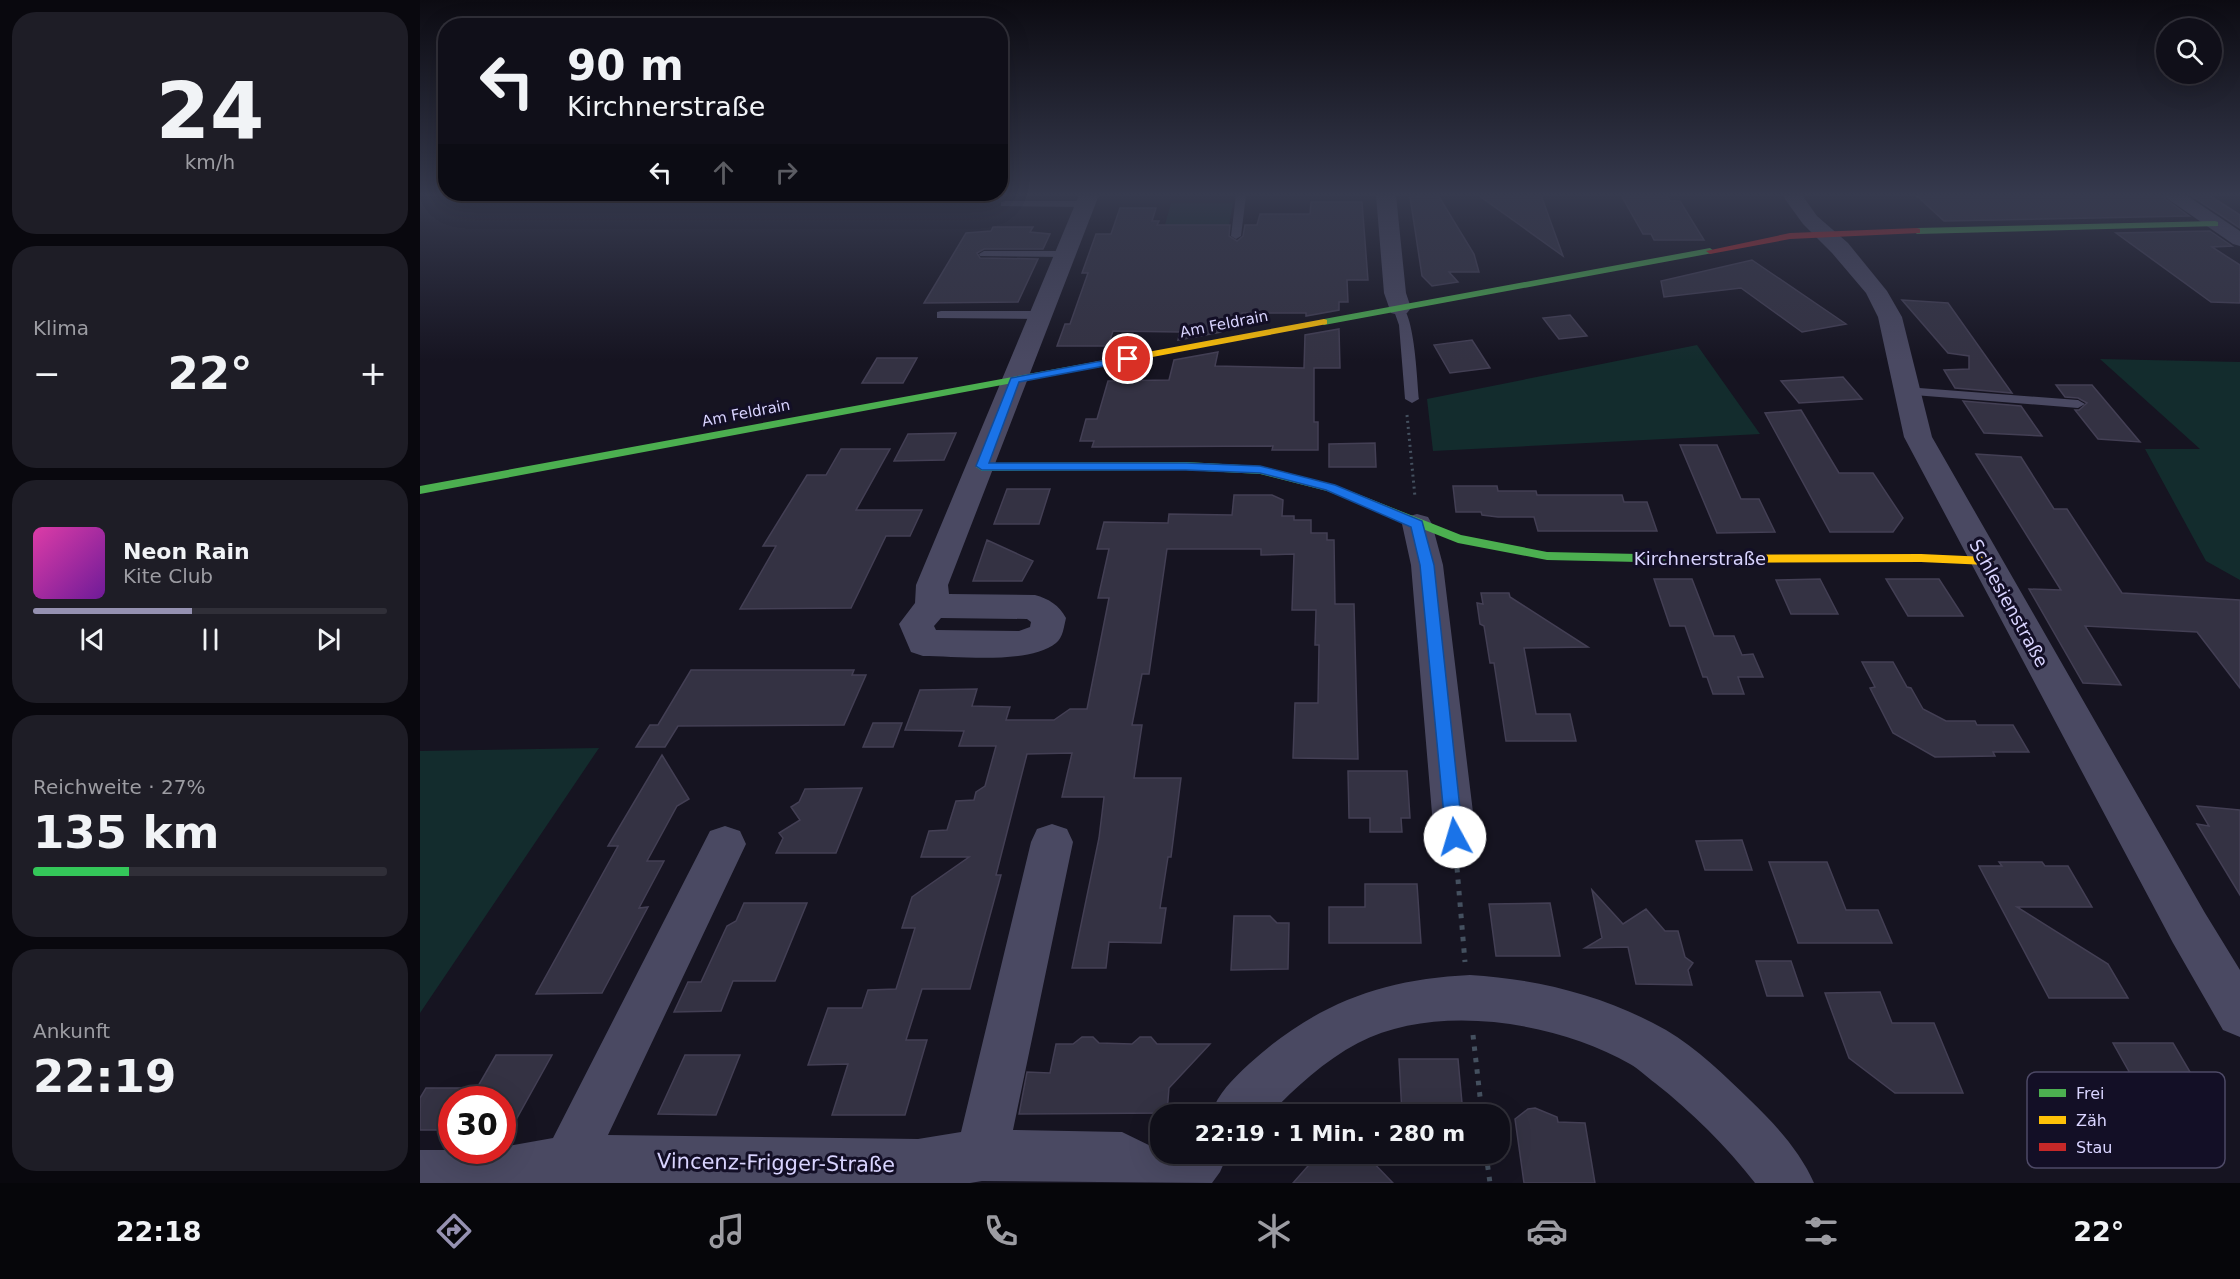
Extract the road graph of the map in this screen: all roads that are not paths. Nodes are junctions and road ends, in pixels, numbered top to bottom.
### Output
1 (1067, 250) edge
2 (1391, 250) edge
3 (1713, 250) edge
4 (1842, 250) edge
5 (984, 254) dead end
6 (1065, 254) junction
7 (1400, 308) junction
8 (941, 315) dead end
9 (1040, 315) junction
10 (1014, 380) junction
11 (1906, 391) junction
12 (1412, 399) road end
13 (2078, 404) dead end
14 (982, 466) junction
15 (420, 490) edge
16 (1417, 524) junction
17 (1987, 561) junction
18 (932, 606) dead end
19 (1455, 837) dead end
20 (1052, 842) dead end
21 (725, 844) dead end
22 (2240, 1013) edge
23 (1245, 1104) edge
24 (982, 1155) junction
25 (569, 1161) junction
26 (1193, 1164) edge
27 (420, 1176) edge
28 (1166, 1183) edge
29 (1177, 1183) edge
30 (1786, 1183) edge

1 - 6 street
2 - 7 street
3 - 7 street, Am Feldrain
4 - 11 street, Schlesienstraße
5 - 6 lane
6 - 9 street
7 - 10 street, Am Feldrain
7 - 12 lane
8 - 9 lane
9 - 10 street
10 - 14 street
10 - 15 street, Am Feldrain
11 - 13 lane
11 - 17 street, Schlesienstraße
14 - 16 street, Kirchnerstraße
14 - 18 street
16 - 17 street, Kirchnerstraße
16 - 19 street
17 - 22 street, Schlesienstraße
20 - 24 street
21 - 25 street
23 - 30 street
24 - 25 street, Vincenz-Frigger-Straße
24 - 28 street, Vincenz-Frigger-Straße
25 - 27 street, Vincenz-Frigger-Straße
26 - 29 street

